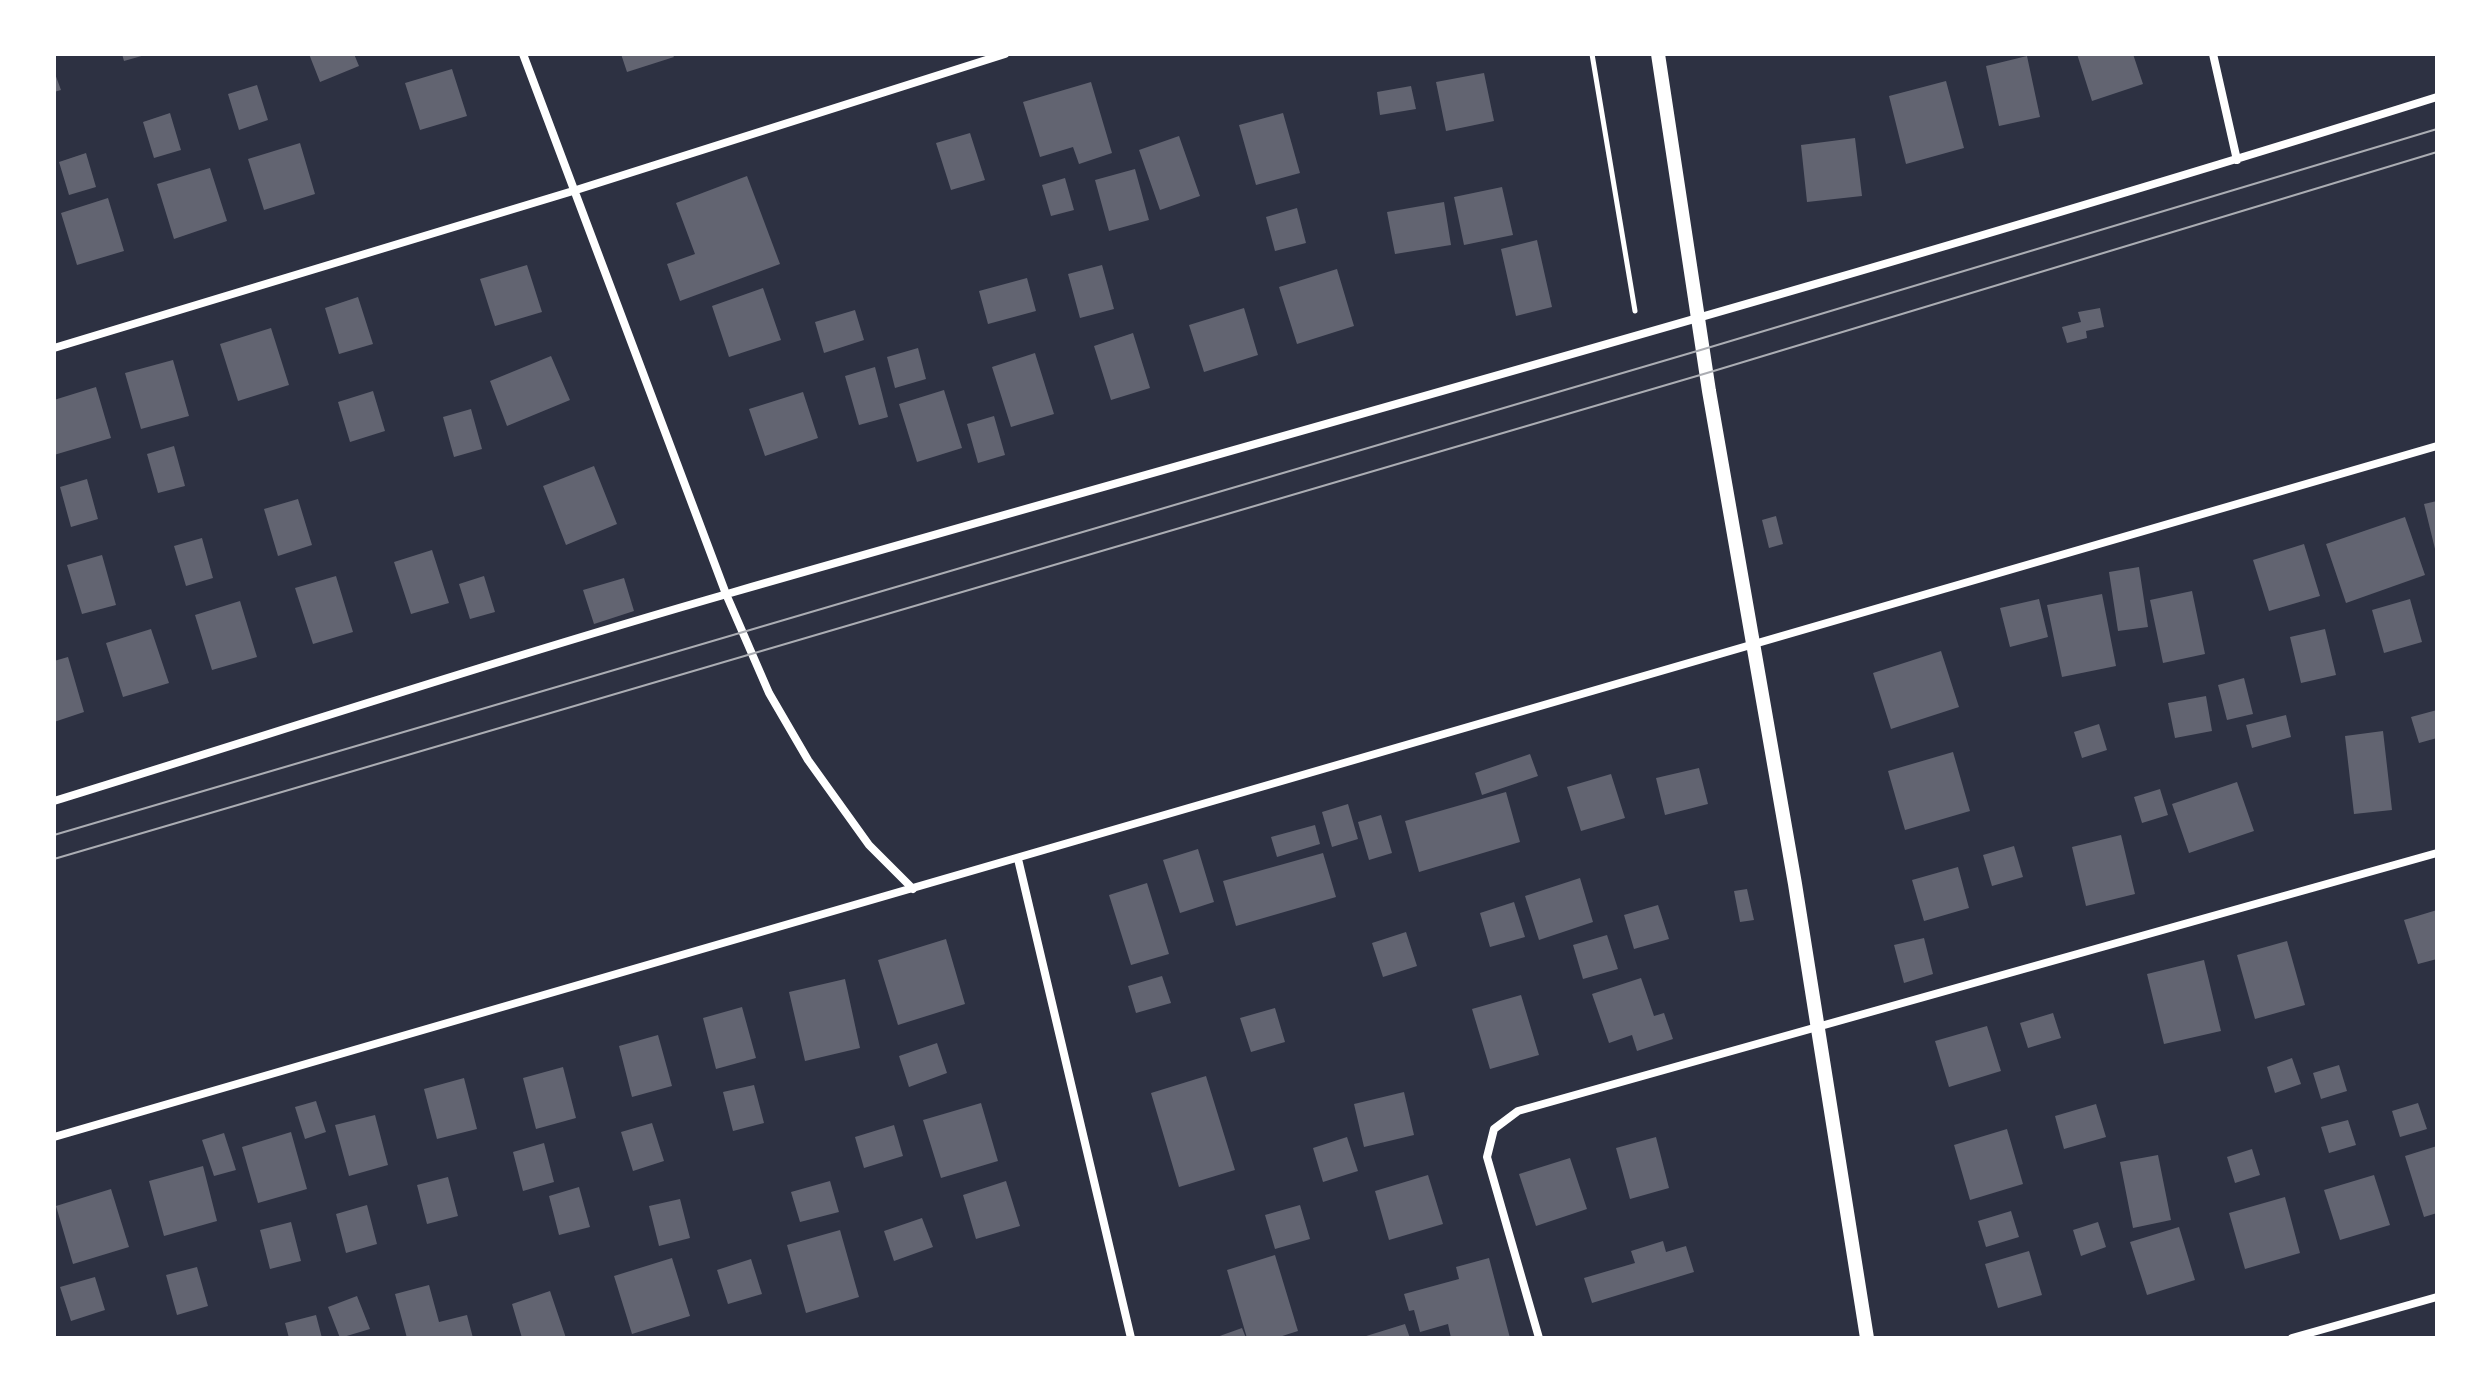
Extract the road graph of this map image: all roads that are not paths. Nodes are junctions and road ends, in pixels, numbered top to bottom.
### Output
1 (523, 54) edge
2 (1005, 54) edge
3 (1658, 54) edge
4 (2213, 54) edge
5 (2437, 97) edge
6 (2237, 160) junction
7 (573, 191) junction
8 (1700, 318) junction
9 (54, 348) edge
10 (2437, 446) edge
11 (726, 594) junction
12 (1752, 645) junction
13 (54, 801) edge
14 (2437, 853) edge
15 (1018, 859) junction
16 (913, 889) junction
17 (1818, 1028) junction
18 (54, 1137) edge
19 (2437, 1297) edge
20 (1131, 1338) edge
21 (1539, 1338) edge
22 (1867, 1338) edge
23 (2292, 1338) edge

1 - 7 street
2 - 7 street
3 - 8 street
4 - 6 street
5 - 6 street
6 - 8 street
7 - 9 street
7 - 11 street
8 - 11 street
8 - 12 street
10 - 12 street
11 - 13 street
11 - 16 street
12 - 15 street
12 - 17 street
14 - 17 street
15 - 16 street
15 - 20 street
16 - 18 street
17 - 21 street
17 - 22 street
19 - 23 street

